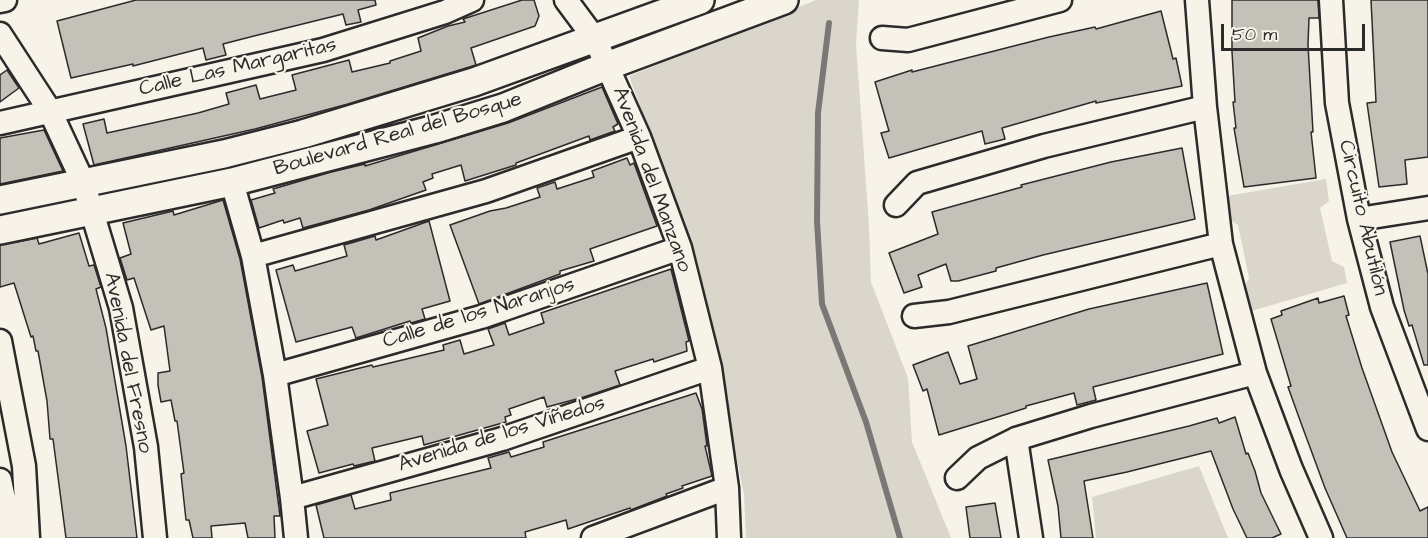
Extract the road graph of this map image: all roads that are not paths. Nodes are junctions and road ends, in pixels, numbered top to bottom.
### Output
1 (5, 0) edge
2 (472, 0) edge
3 (566, 0) edge
4 (700, 0) edge
5 (784, 0) edge
6 (1060, 0) edge
7 (1197, 0) edge
8 (1331, 0) edge
9 (0, 1) edge
10 (0, 34) edge
11 (882, 38) dead end
12 (595, 39) junction
13 (607, 66) junction
14 (1205, 107) junction
15 (50, 111) junction
16 (0, 123) edge
17 (639, 137) junction
18 (83, 182) junction
19 (232, 182) junction
20 (0, 200) edge
21 (896, 205) dead end
22 (1428, 208) edge
23 (92, 212) junction
24 (1359, 219) junction
25 (0, 230) edge
26 (1221, 244) junction
27 (681, 248) junction
28 (252, 256) junction
29 (914, 316) dead end
30 (0, 342) edge
31 (710, 368) junction
32 (1255, 373) junction
33 (275, 375) junction
34 (1428, 429) edge
35 (1016, 439) junction
36 (957, 478) dead end
37 (0, 480) edge
38 (727, 488) junction
39 (292, 498) junction
40 (8, 538) edge
41 (28, 538) edge
42 (155, 538) edge
43 (296, 538) edge
44 (593, 538) edge
45 (729, 538) edge
46 (1031, 538) edge
47 (1321, 538) edge

1 - 9 street
2 - 15 street, Calle Las Margaritas
3 - 12 street, Avenida del Manzano
4 - 12 street, Boulevard Real del Bosque
5 - 13 street, Boulevard Real del Bosque
6 - 11 street
7 - 14 street
8 - 24 street, Circuito Abutilón
10 - 15 street, Avenida del Fresno
12 - 13 street, Avenida del Manzano
12 - 18 street, Boulevard Real del Bosque
13 - 17 street, Avenida del Manzano
13 - 19 street, Boulevard Real del Bosque
14 - 21 street
14 - 26 street
15 - 16 street, Calle Las Margaritas
15 - 18 street, Avenida del Fresno
17 - 27 street, Avenida del Manzano
17 - 28 street
18 - 20 street, Boulevard Real del Bosque
18 - 23 street, Avenida del Fresno
19 - 23 street, Boulevard Real del Bosque
19 - 28 street
22 - 24 street
23 - 25 street, Boulevard Real del Bosque
23 - 42 street, Avenida del Fresno
24 - 34 street, Circuito Abutilón
26 - 29 street
26 - 32 street
27 - 31 street, Avenida del Manzano
27 - 33 street, Calle de los Naranjos
28 - 33 street
30 - 41 street
31 - 38 street, Avenida del Manzano
31 - 39 street, Avenida de los Viñedos
32 - 35 street
32 - 47 street
33 - 39 street
35 - 36 street
35 - 46 street
37 - 40 street
38 - 44 street
38 - 45 street, Avenida del Manzano
39 - 43 street

